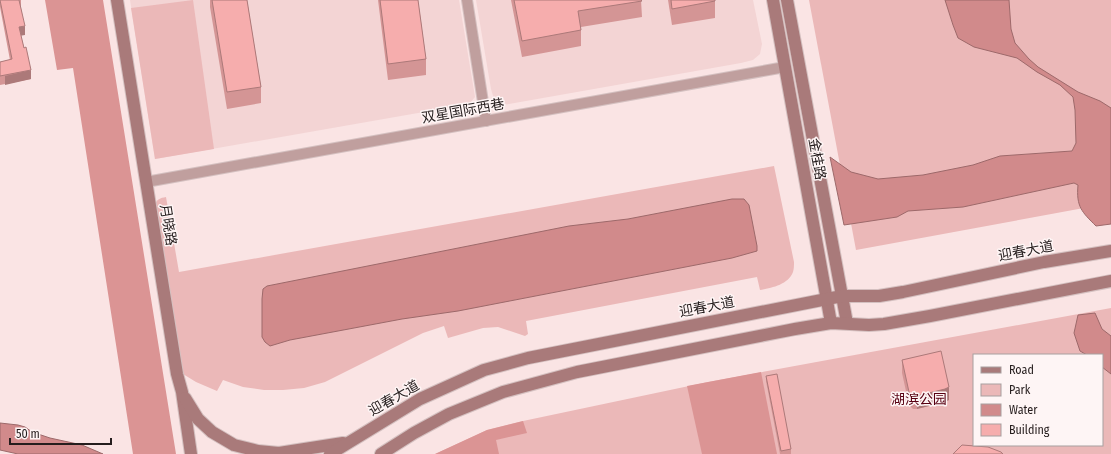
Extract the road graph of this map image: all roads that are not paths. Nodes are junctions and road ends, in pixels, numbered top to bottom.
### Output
1 (117, 0) edge
2 (466, 0) edge
3 (773, 0) edge
4 (787, 0) edge
5 (785, 67) junction
6 (486, 121) junction
7 (146, 182) junction
8 (1111, 251) edge
9 (1111, 281) edge
10 (842, 296) junction
11 (827, 299) junction
12 (831, 323) junction
13 (847, 323) junction
14 (182, 392) junction
15 (348, 443) junction
16 (191, 454) edge
17 (330, 454) edge
18 (381, 454) edge

1 - 7 main road, 月晓路
2 - 6 street
3 - 5 main road, 金桂路
4 - 10 main road, 金桂路
5 - 6 street, 双星国际西巷
5 - 11 main road, 金桂路
6 - 7 street, 双星国际西巷
7 - 14 main road, 月晓路
8 - 10 main road, 迎春大道
9 - 13 main road
10 - 11 main road, 迎春大道
10 - 13 main road, 金桂路
11 - 12 main road, 金桂路
11 - 15 main road, 迎春大道
12 - 13 main road
12 - 18 main road
14 - 15 main road
14 - 16 main road, 月晓路
15 - 17 main road, 迎春大道

